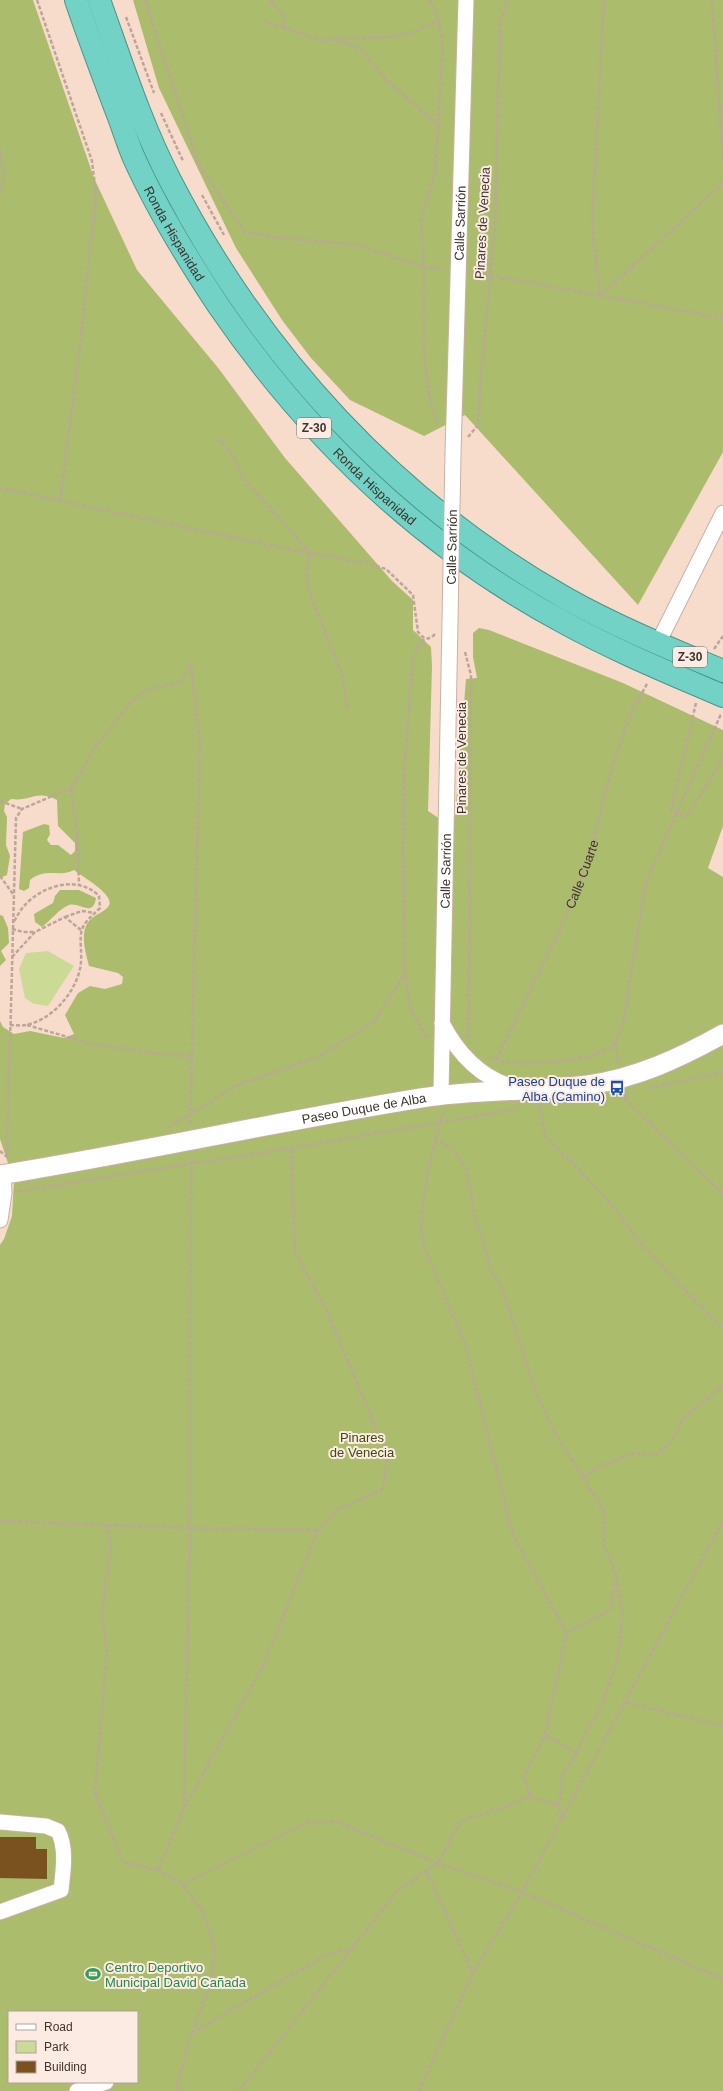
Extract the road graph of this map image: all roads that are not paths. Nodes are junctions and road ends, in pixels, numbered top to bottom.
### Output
1 (76, 0) edge
2 (99, 0) edge
3 (466, 0) edge
4 (723, 513) edge
5 (658, 643) junction
6 (723, 671) edge
7 (652, 674) junction
8 (723, 696) edge
9 (441, 1020) junction
10 (723, 1034) edge
11 (521, 1089) junction
12 (446, 1094) junction
13 (4, 1169) edge
14 (0, 1220) edge
15 (0, 1822) edge
16 (0, 1912) edge
17 (103, 2083) edge
18 (77, 2091) edge

1 - 7 highway, Ronda Hispanidad / Z-30
2 - 5 highway, Ronda Hispanidad / Z-30
3 - 9 street, Calle Sarrión, bridge
4 - 5 street
5 - 6 highway, Ronda Hispanidad / Z-30
5 - 7 highway
7 - 8 highway, Ronda Hispanidad / Z-30
9 - 11 street
9 - 12 street, Calle Sarrión
10 - 11 street, Paseo Duque de Alba
11 - 12 street, Paseo Duque de Alba
12 - 13 street, Paseo Duque de Alba
13 - 14 street
15 - 16 street
17 - 18 street

